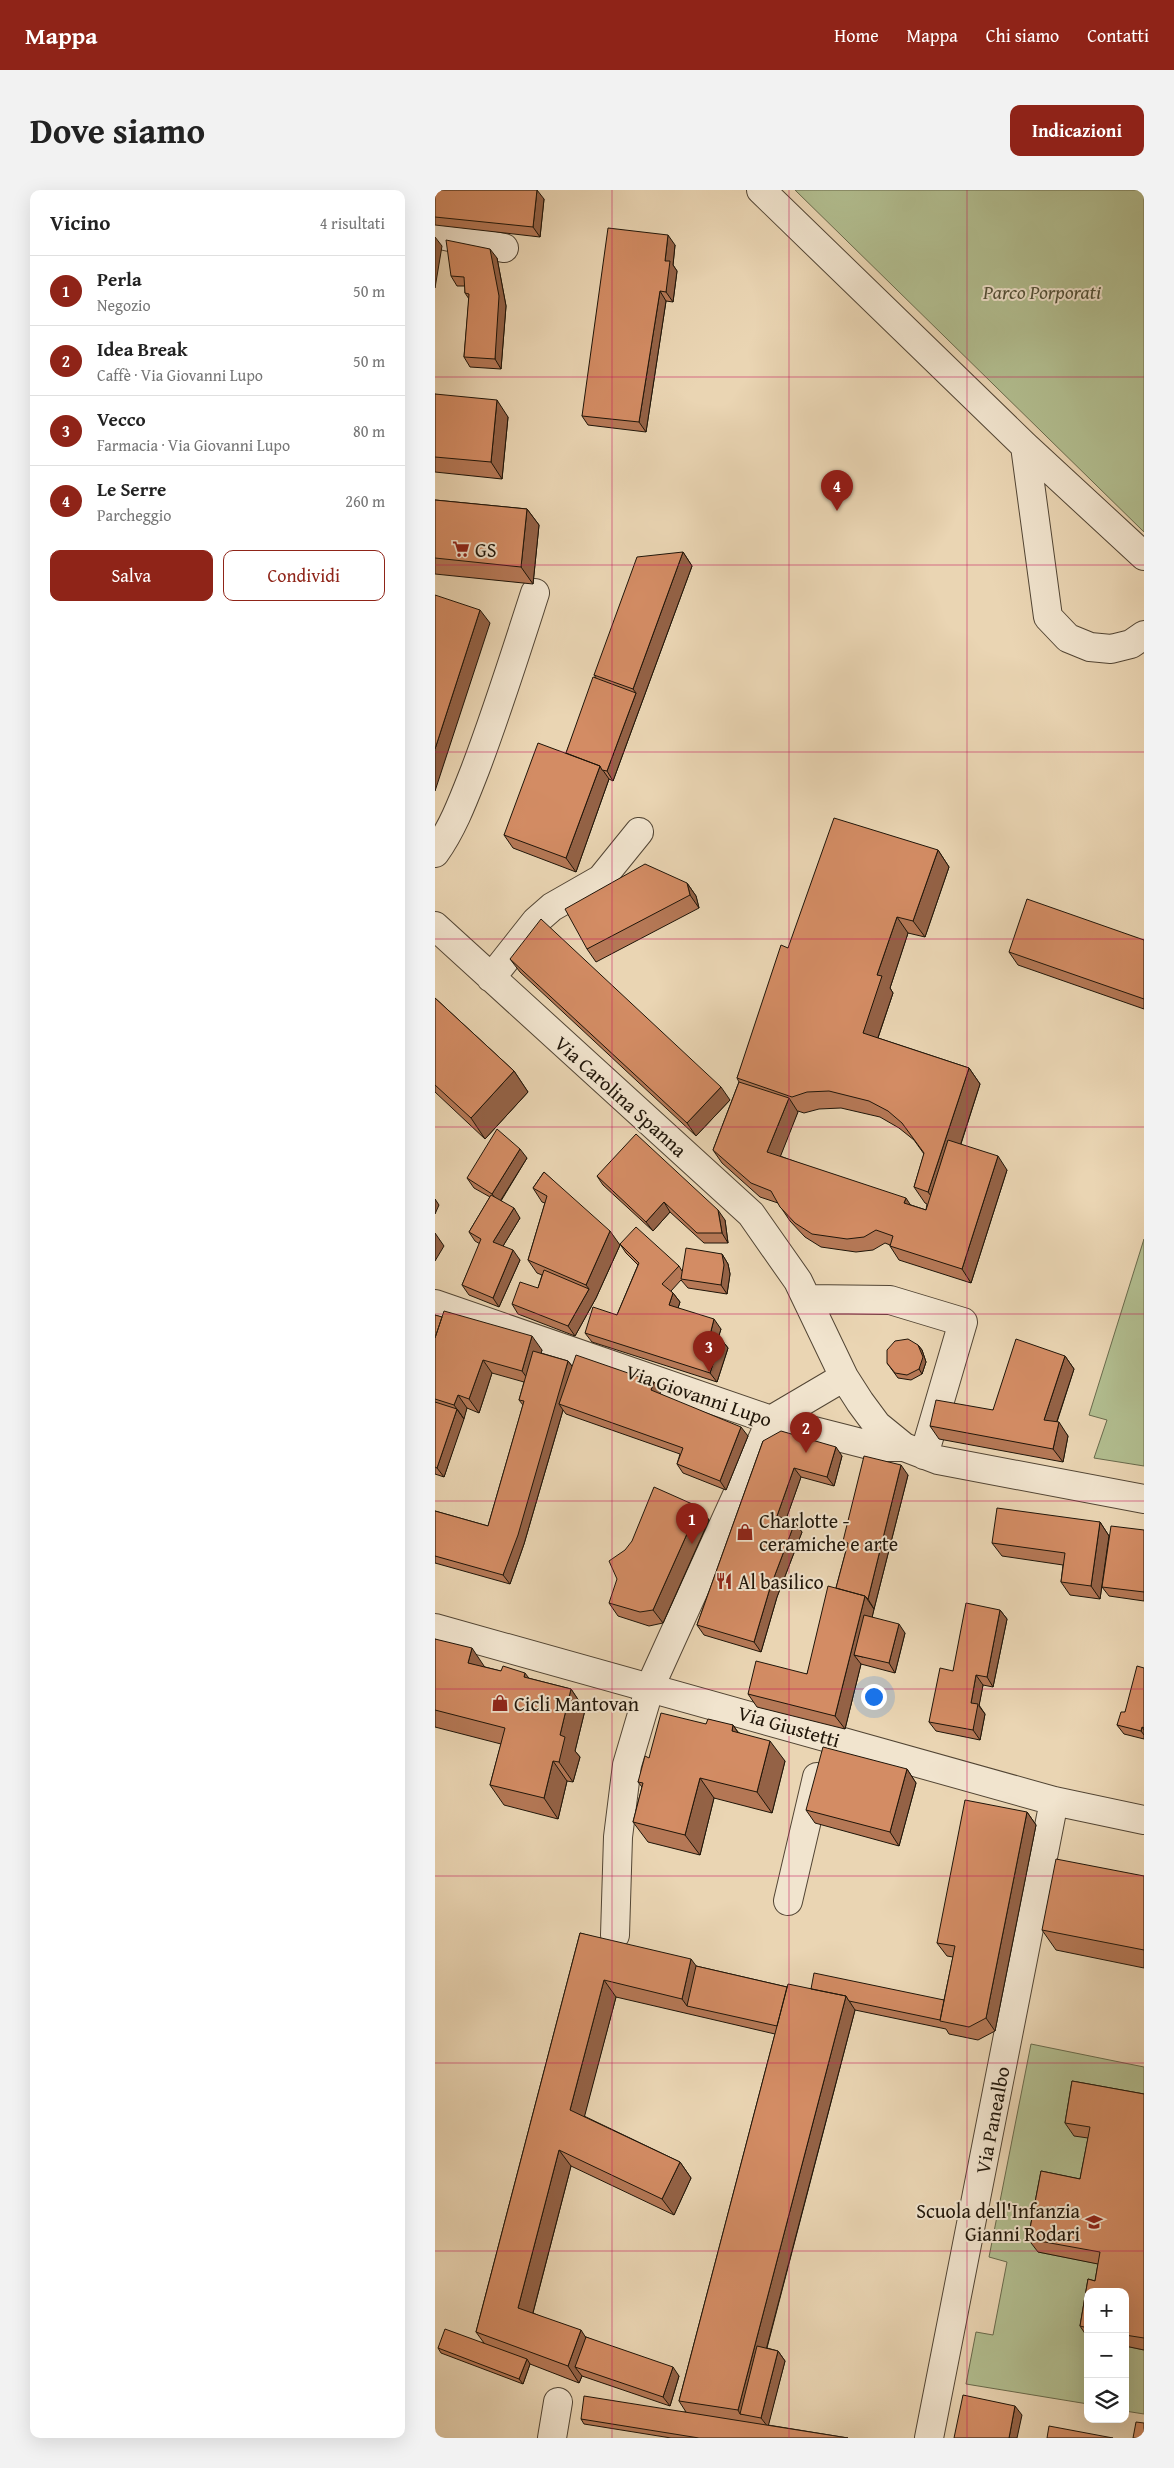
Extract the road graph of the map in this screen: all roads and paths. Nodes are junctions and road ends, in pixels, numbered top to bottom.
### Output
1 (761, 190) edge
2 (435, 234) edge
3 (504, 248) dead end
4 (1025, 446) junction
5 (1144, 556) edge
6 (535, 593) dead end
7 (1144, 635) edge
8 (639, 832) dead end
9 (435, 853) edge
10 (435, 926) edge
11 (491, 978) junction
12 (807, 1299) junction
13 (435, 1304) edge
14 (844, 1377) junction
15 (771, 1420) junction
16 (914, 1451) junction
17 (1144, 1499) edge
18 (435, 1628) edge
19 (650, 1687) junction
20 (827, 1737) junction
21 (1054, 1801) junction
22 (1144, 1820) edge
23 (788, 1901) dead end
24 (615, 1935) dead end
25 (558, 2402) dead end
26 (552, 2438) edge
27 (929, 2438) edge

1 - 4 street
2 - 3 street
4 - 5 street
4 - 7 street
6 - 9 street
8 - 11 street
10 - 11 street, Via Carolina Spanna
11 - 12 street, Via Carolina Spanna
12 - 14 street, Via Carolina Spanna
12 - 16 street
13 - 15 street, Via Giovanni Lupo
14 - 15 street
14 - 16 street, Via Carolina Spanna
15 - 16 street, Via Giovanni Lupo
15 - 19 street
16 - 17 street, Via Giovanni Lupo
18 - 19 street, Via Giustetti
19 - 20 street, Via Giustetti
19 - 24 street
20 - 21 street, Via Giustetti
20 - 23 street
21 - 22 street, Via Giustetti
21 - 27 street, Via Panealbo
25 - 26 street

